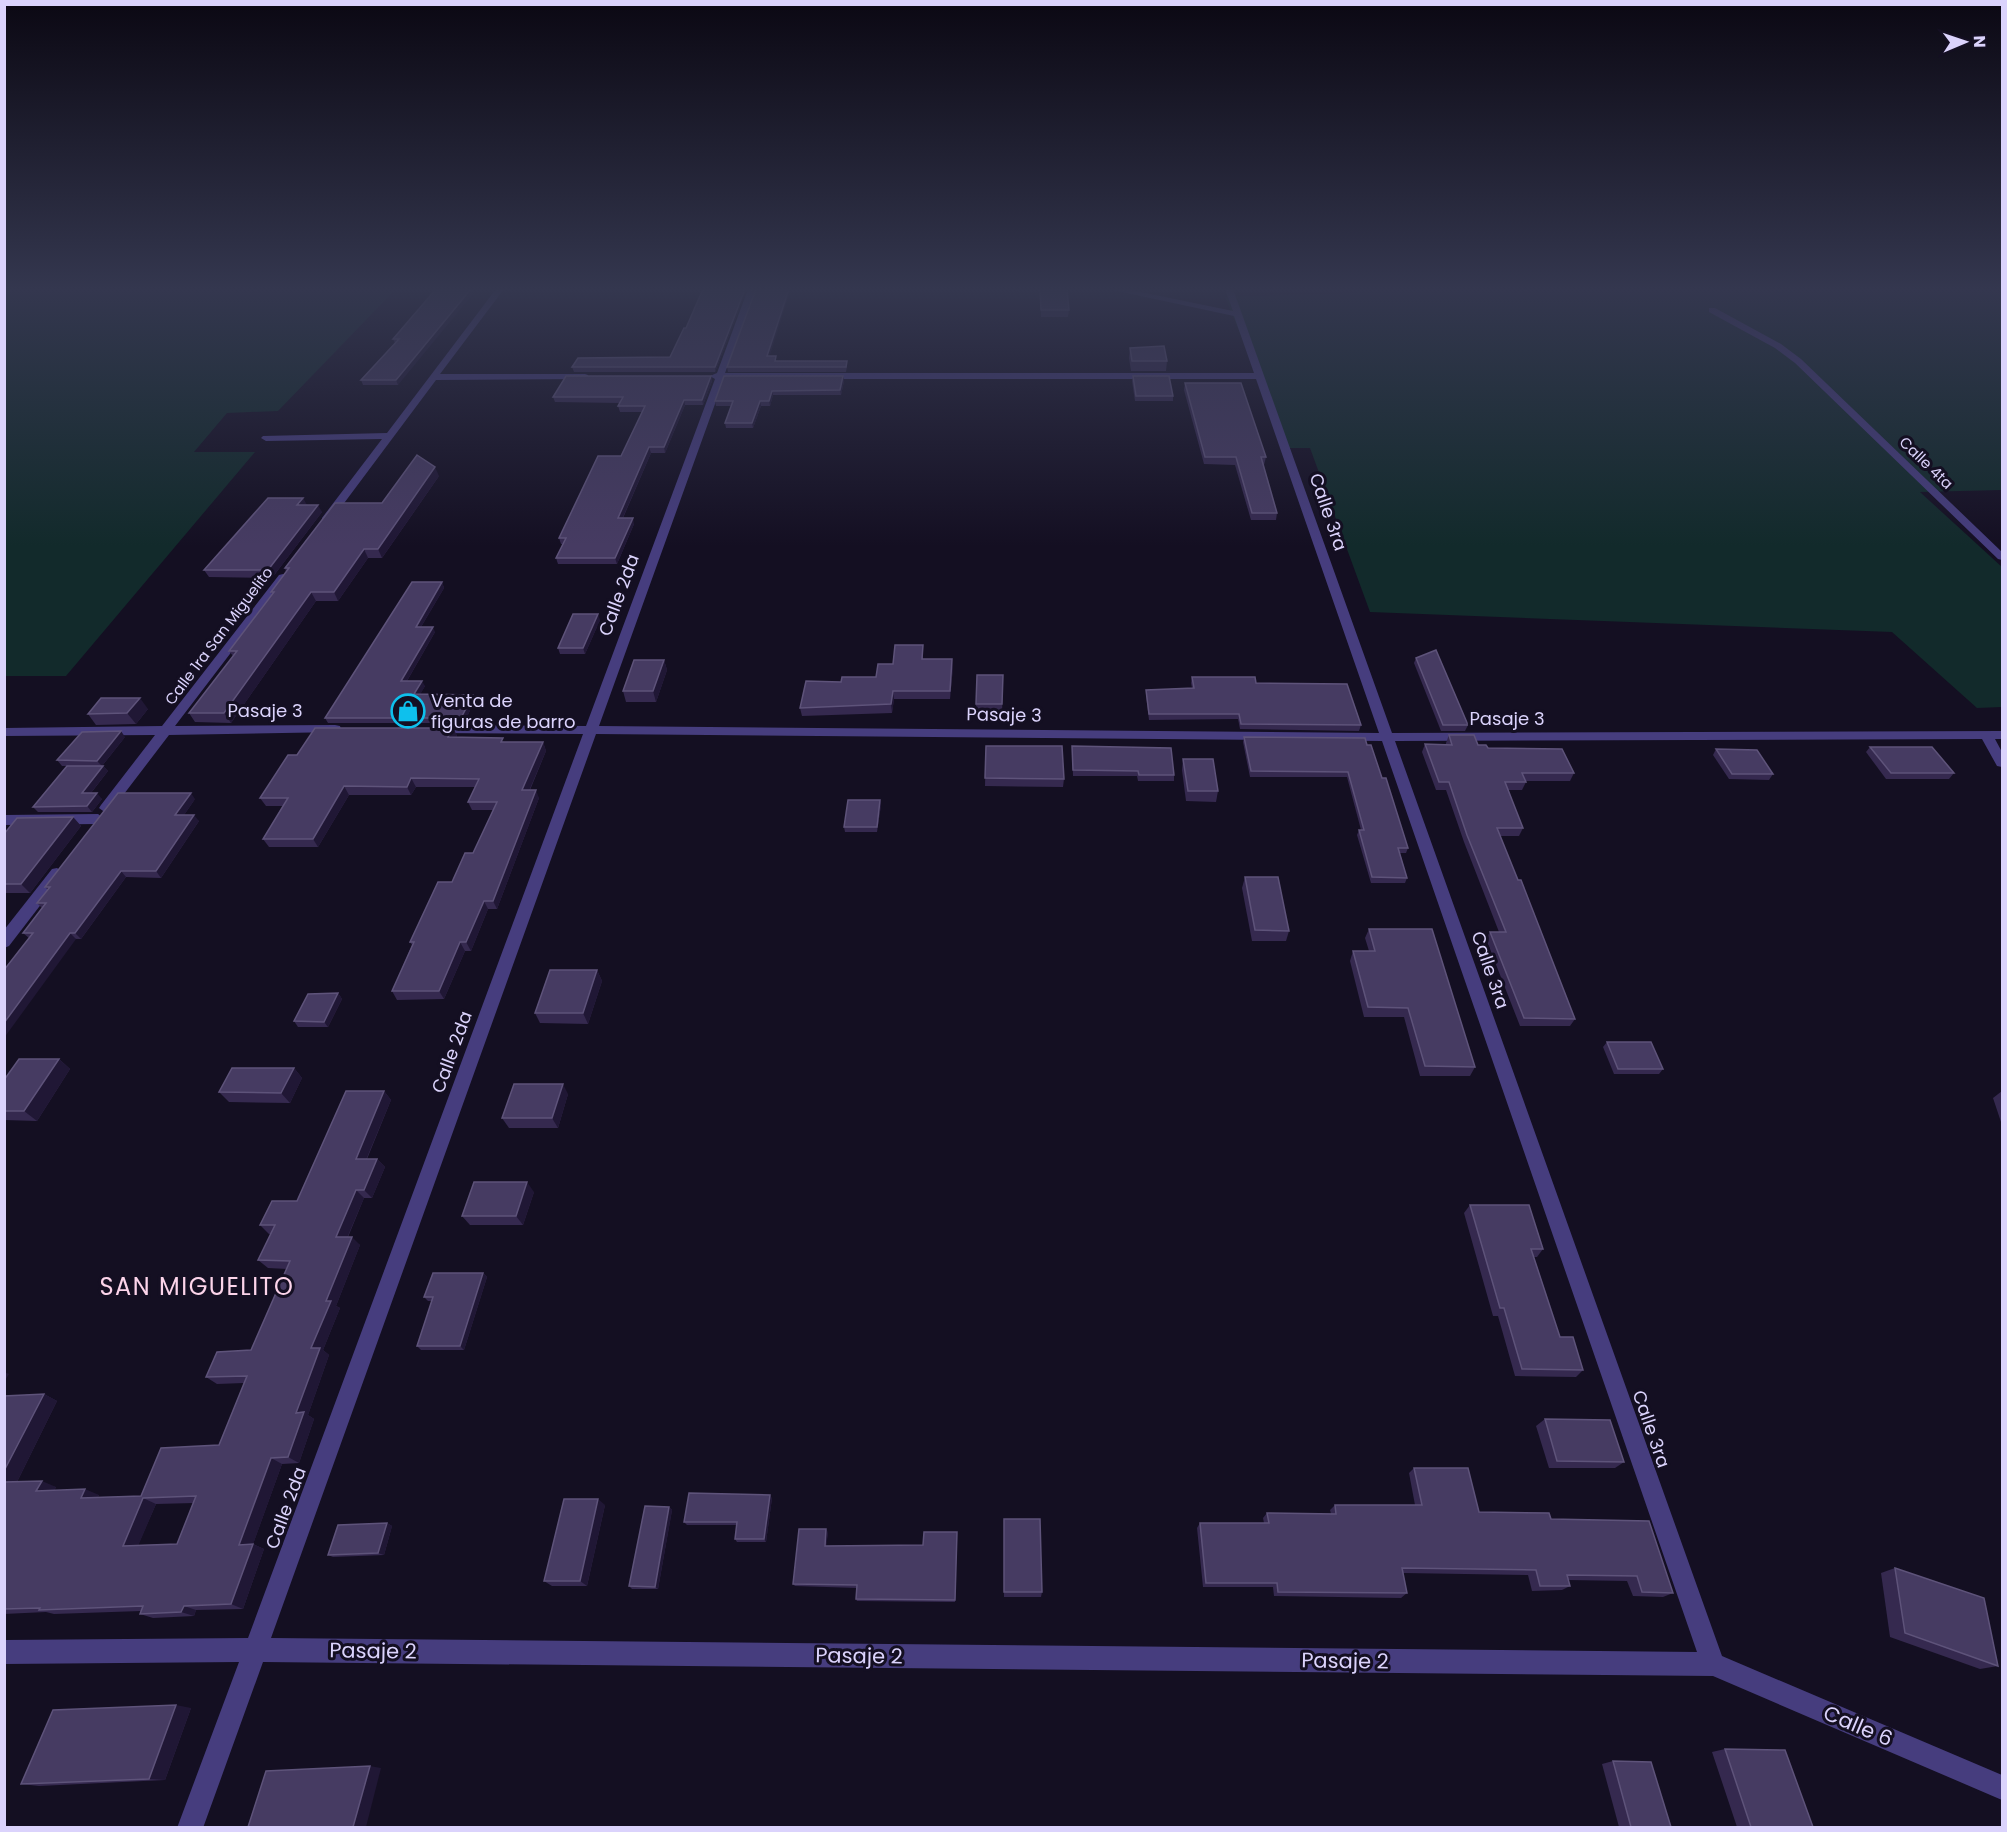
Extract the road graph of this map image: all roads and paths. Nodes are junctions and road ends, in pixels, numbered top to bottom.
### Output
1 (437, 374) edge
2 (1812, 374) edge
3 (715, 376) joint
4 (1260, 376) joint
5 (435, 377) junction
6 (590, 377) edge
7 (390, 436) junction
8 (266, 438) dead end
9 (318, 531) edge
10 (2002, 557) edge
11 (289, 568) edge
12 (343, 729) edge
13 (426, 729) edge
14 (591, 729) junction
15 (166, 730) junction
16 (4, 732) edge
17 (1986, 735) junction
18 (2002, 735) edge
19 (1387, 737) junction
20 (2002, 763) edge
21 (4, 820) edge
22 (62, 867) edge
23 (4, 942) edge
24 (254, 1650) junction
25 (4, 1652) edge
26 (1713, 1664) junction
27 (2002, 1788) edge
28 (190, 1827) edge

1 - 5 street
2 - 10 street, Calle 4ta
3 - 4 street
3 - 14 street, Calle 2da
4 - 19 street, Calle 3ra
5 - 6 street
5 - 7 street
7 - 8 street
7 - 9 street
11 - 15 street, Calle 1ra San Miguelito
12 - 15 street, Pasaje 3
13 - 14 street, Pasaje 3
14 - 19 street, Pasaje 3
14 - 24 street, Calle 2da
15 - 16 street, Pasaje 3
15 - 21 street, Calle 1ra San Miguelito
17 - 18 street, Pasaje 3
17 - 19 street, Pasaje 3
17 - 20 street
19 - 26 street, Calle 3ra
22 - 23 street
24 - 25 street, Pasaje 2
24 - 26 street, Pasaje 2
24 - 28 street, Calle 2da
26 - 27 street, Calle 6

